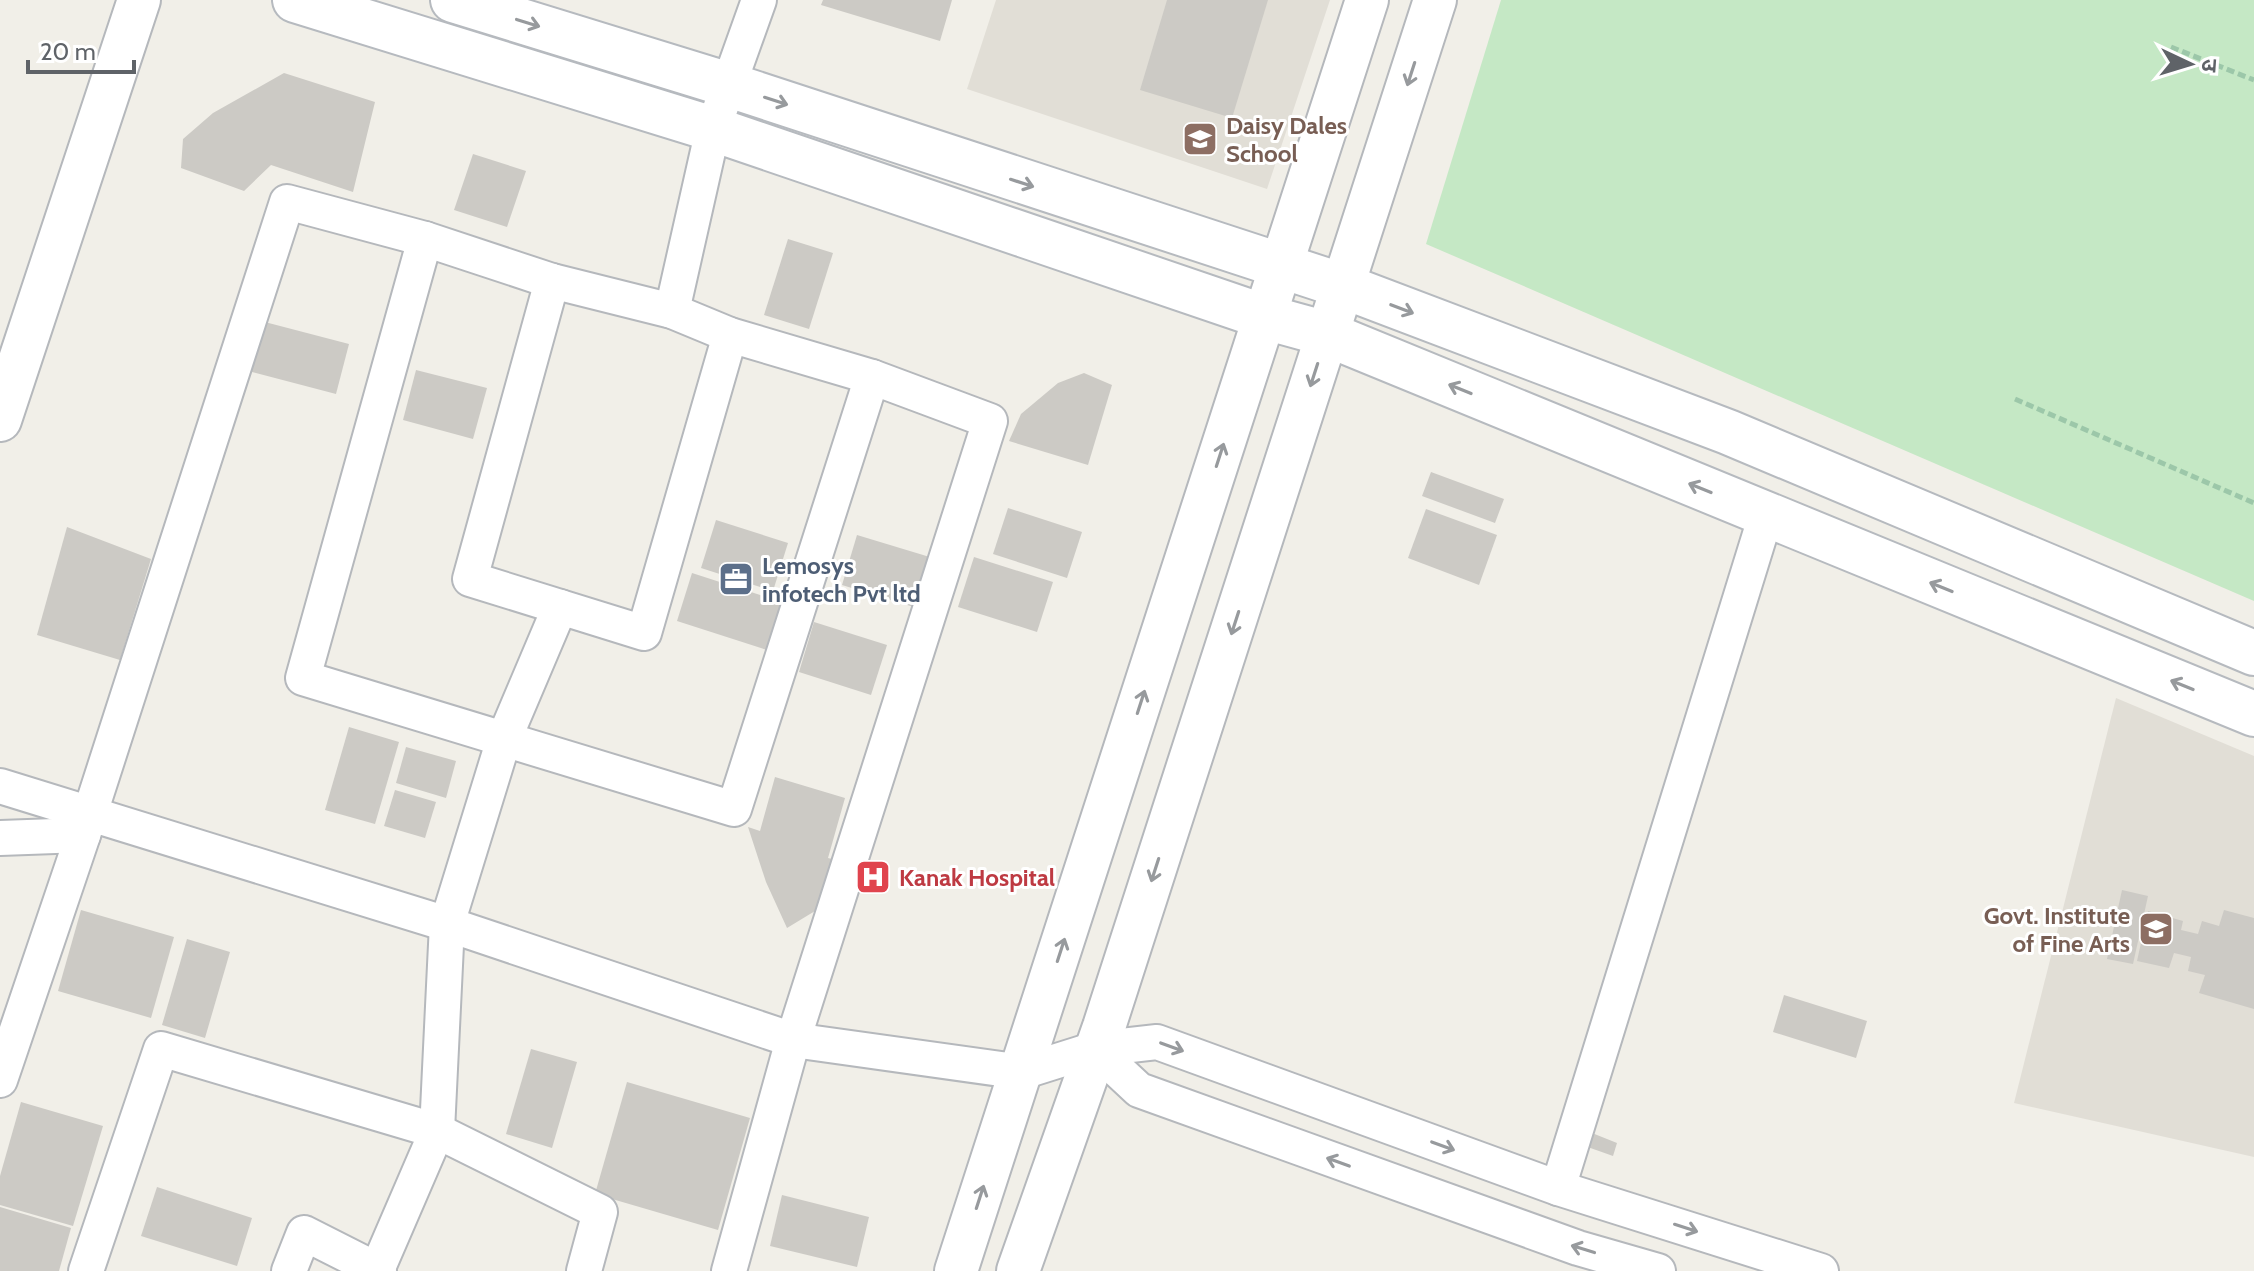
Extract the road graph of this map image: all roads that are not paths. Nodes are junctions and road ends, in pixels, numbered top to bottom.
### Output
1 (139, 0) edge
2 (295, 0) edge
3 (453, 0) edge
4 (759, 0) edge
5 (1367, 0) edge
6 (1435, 0) edge
7 (729, 85) junction
8 (713, 129) junction
9 (425, 239) junction
10 (1280, 268) junction
11 (552, 281) junction
12 (1343, 286) junction
13 (672, 311) junction
14 (1265, 317) junction
15 (1327, 334) junction
16 (730, 335) junction
17 (872, 377) junction
18 (0, 420) edge
19 (1766, 515) junction
20 (560, 607) junction
21 (2254, 653) edge
22 (2254, 714) edge
23 (504, 739) junction
24 (0, 786) edge
25 (87, 824) junction
26 (0, 838) edge
27 (447, 924) junction
28 (793, 1040) junction
29 (1095, 1049) junction
30 (1022, 1072) junction
31 (0, 1080) edge
32 (437, 1131) junction
33 (1558, 1188) junction
34 (86, 1271) edge
35 (289, 1271) edge
36 (378, 1271) edge
37 (584, 1271) edge
38 (729, 1271) edge
39 (956, 1271) edge
40 (1018, 1271) edge
41 (1658, 1271) edge
42 (1821, 1271) edge

1 - 18 street
2 - 8 main road
3 -> 7 main road
4 - 7 street
5 - 10 street
6 -> 12 street
7 - 8 street
7 -> 10 main road
8 - 13 street
8 - 14 main road
9 - 11 street
9 - 23 street
9 - 25 street
10 - 12 main road
10 - 14 street
11 - 13 street
11 - 20 street
12 - 15 street
12 -> 21 main road
13 - 16 street
14 - 15 main road
30 -> 14 street
19 -> 15 main road
15 -> 29 street
16 - 17 street
16 - 20 street
17 - 23 street
17 - 28 street
22 -> 19 main road
19 - 33 street
20 - 23 street
23 - 27 street
24 - 25 street
25 - 26 street
25 - 27 street
25 - 31 street
27 - 28 street
27 - 32 street
28 - 30 street
28 - 38 street
29 - 30 street
29 -> 33 street
29 - 40 street
41 -> 29 street
39 -> 30 street
32 - 34 street
32 - 36 street
32 - 37 street
33 -> 42 street
35 - 36 street

